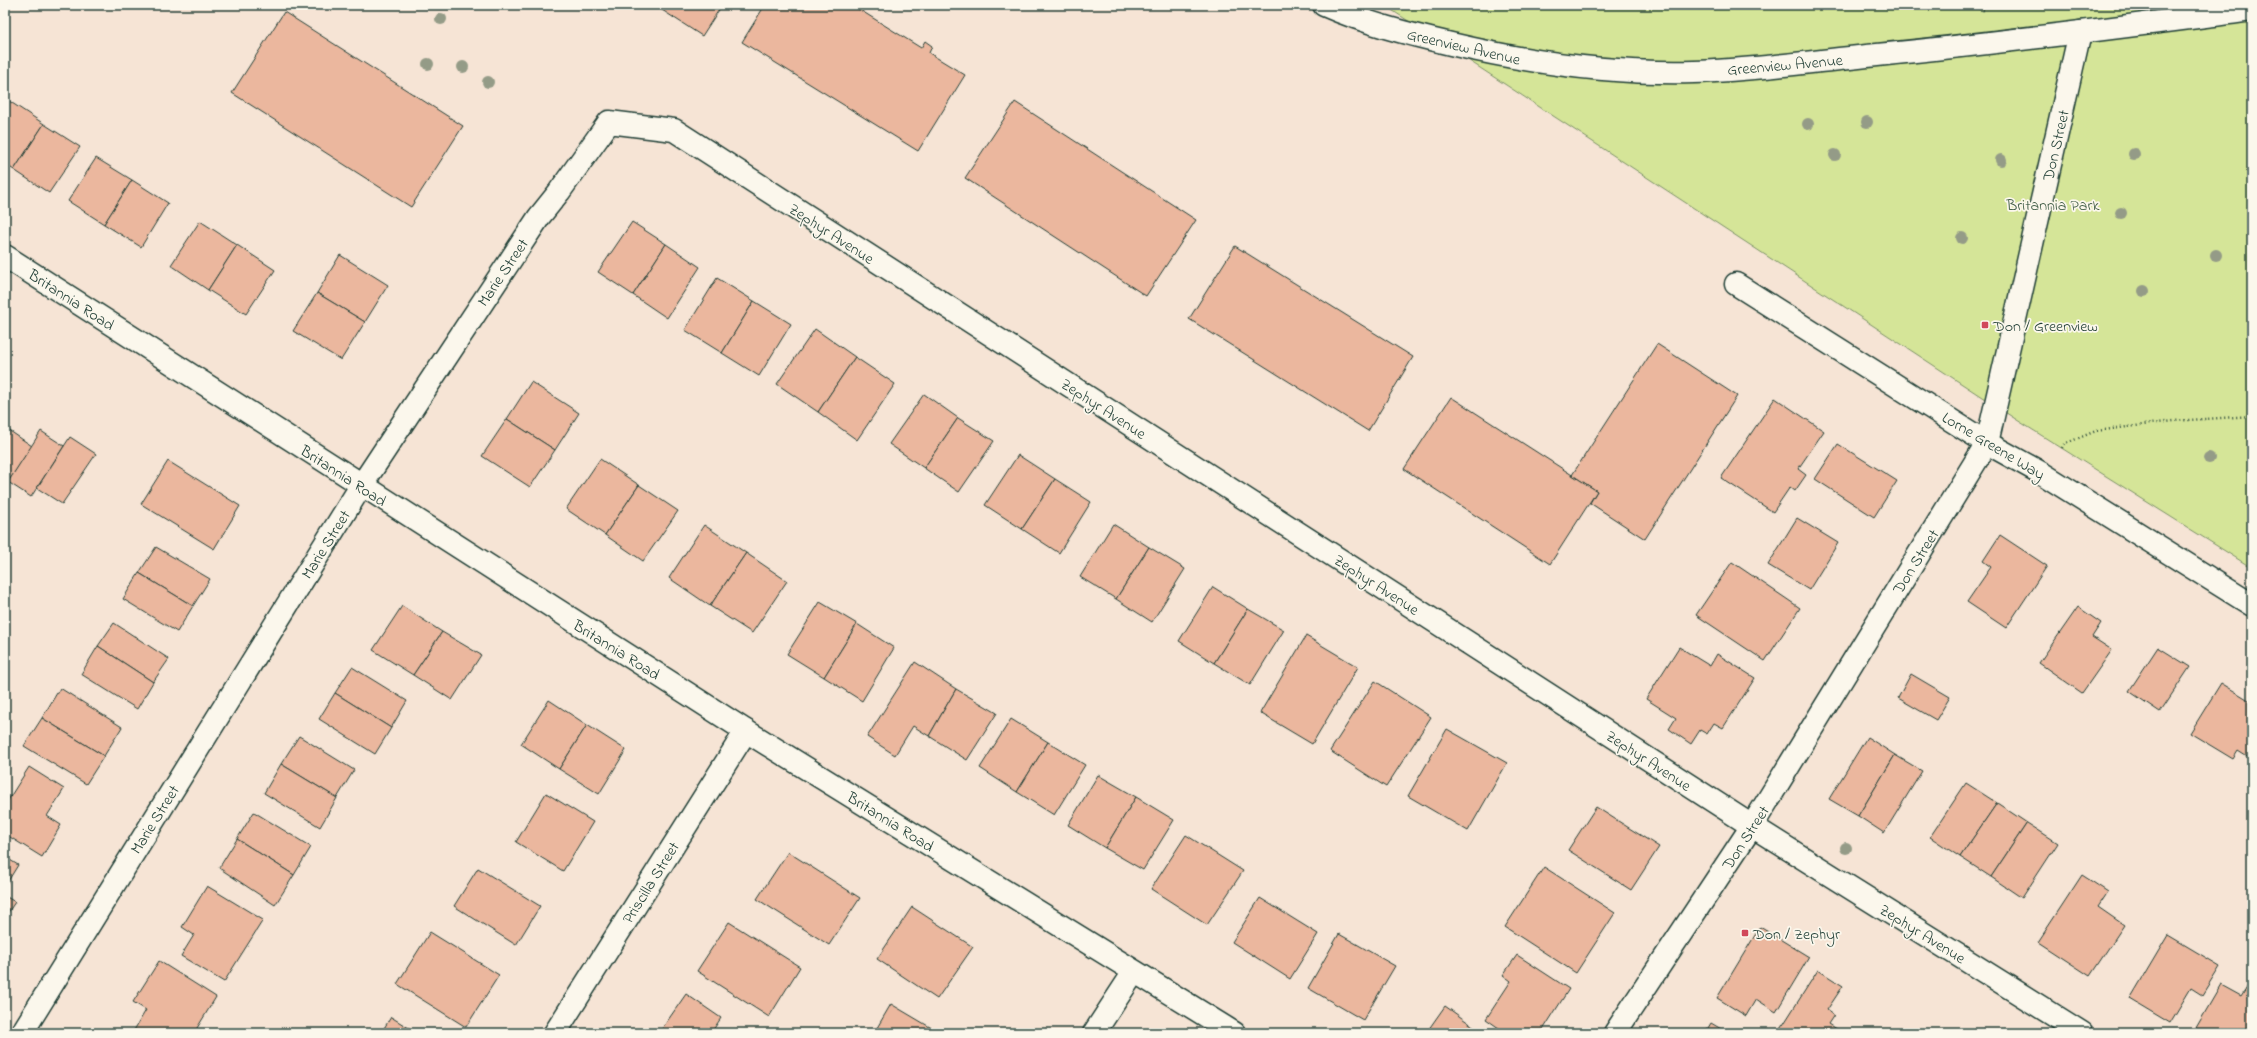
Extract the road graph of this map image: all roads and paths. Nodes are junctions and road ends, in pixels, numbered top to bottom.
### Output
1 (1324, 5) edge
2 (2252, 10) edge
3 (2080, 32) junction
4 (674, 130) joint
5 (5, 256) edge
6 (1736, 284) dead end
7 (2252, 416) edge
8 (1987, 443) junction
9 (2043, 474) junction
10 (361, 486) junction
11 (2252, 605) edge
12 (746, 731) junction
13 (1752, 826) junction
14 (1134, 972) junction
15 (22, 1033) edge
16 (555, 1033) edge
17 (1094, 1033) edge
18 (1234, 1033) edge
19 (1615, 1033) edge
20 (2082, 1033) edge

1 - 3 street, Greenview Avenue
2 - 3 street, Greenview Avenue
3 - 8 street, Don Street
4 - 10 street, Marie Street
4 - 13 street, Zephyr Avenue
5 - 10 street, Britannia Road
6 - 8 street, Lorne Greene Way
7 - 9 path
8 - 9 street, Lorne Greene Way
8 - 13 street, Don Street
9 - 11 street, Lorne Greene Way
10 - 12 street, Britannia Road
10 - 15 street, Marie Street
12 - 14 street, Britannia Road
12 - 16 street, Priscilla Street
13 - 19 street, Don Street
13 - 20 street, Zephyr Avenue
14 - 17 street
14 - 18 street, Britannia Road

